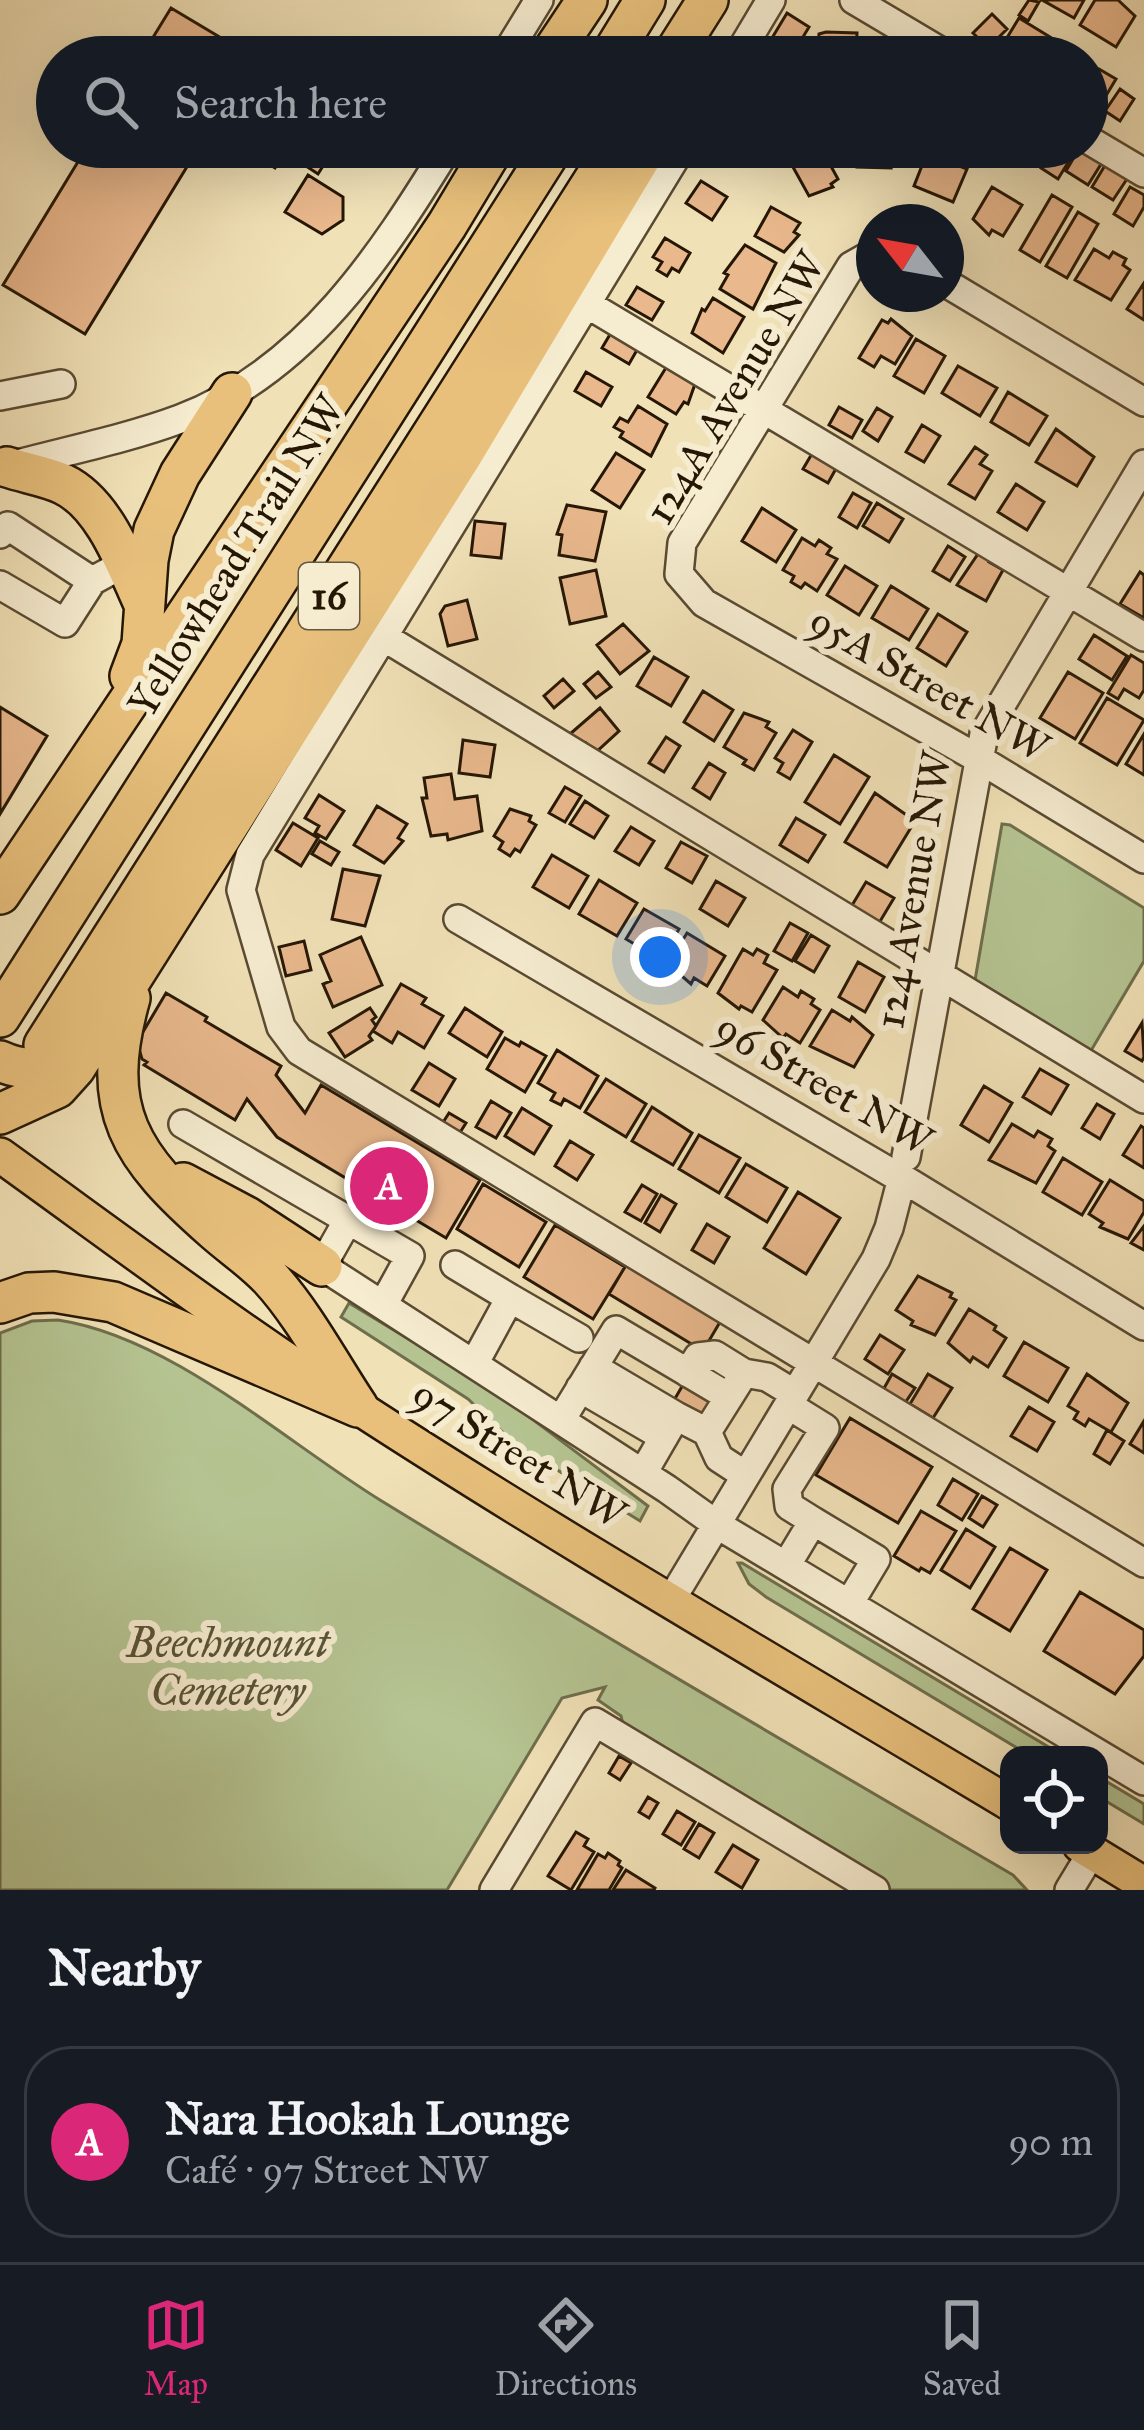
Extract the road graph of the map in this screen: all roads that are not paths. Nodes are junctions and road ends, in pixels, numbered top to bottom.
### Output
1 (539, 0) edge
2 (587, 0) edge
3 (645, 0) edge
4 (708, 0) edge
5 (728, 0) edge
6 (771, 0) edge
7 (854, 0) edge
8 (517, 36) edge
9 (563, 36) edge
10 (623, 36) edge
11 (685, 36) edge
12 (710, 36) edge
13 (749, 36) edge
14 (915, 36) edge
15 (1108, 152) edge
16 (435, 168) edge
17 (482, 168) edge
18 (540, 168) edge
19 (602, 168) edge
20 (633, 168) edge
21 (669, 168) edge
22 (1144, 173) edge
23 (856, 263) edge
24 (964, 294) edge
25 (587, 304) junction
26 (61, 384) dead end
27 (232, 393) junction
28 (0, 396) edge
29 (1144, 402) edge
30 (765, 408) junction
31 (1144, 464) edge
32 (4, 468) edge
33 (0, 534) edge
34 (109, 572) junction
35 (679, 574) joint
36 (0, 585) edge
37 (1067, 591) junction
38 (146, 609) junction
39 (382, 636) junction
40 (1144, 637) edge
41 (112, 725) junction
42 (979, 759) junction
43 (1144, 859) edge
44 (0, 894) edge
45 (458, 919) dead end
46 (142, 958) junction
47 (940, 976) junction
48 (0, 1017) edge
49 (93, 1038) junction
50 (44, 1045) dead end
51 (0, 1060) edge
52 (1144, 1099) edge
53 (0, 1114) edge
54 (183, 1124) dead end
55 (0, 1155) edge
56 (906, 1173) junction
57 (156, 1174) junction
58 (348, 1220) junction
59 (455, 1265) dead end
60 (322, 1266) junction
61 (510, 1298) junction
62 (0, 1303) edge
63 (382, 1305) junction
64 (1144, 1326) edge
65 (579, 1338) dead end
66 (814, 1363) junction
67 (474, 1364) junction
68 (587, 1377) junction
69 (736, 1385) junction
70 (791, 1399) junction
71 (358, 1407) junction
72 (560, 1420) junction
73 (670, 1427) junction
74 (707, 1432) junction
75 (643, 1473) junction
76 (746, 1475) junction
77 (813, 1521) junction
78 (716, 1524) junction
79 (1144, 1563) edge
80 (786, 1566) junction
81 (671, 1600) junction
82 (849, 1604) junction
83 (1142, 1774) edge
84 (1000, 1797) edge
85 (1084, 1854) edge
86 (1096, 1854) edge
87 (1144, 1883) edge
88 (494, 1890) edge
89 (875, 1890) edge
90 (1069, 1890) edge

1 - 8 street
2 - 9 highway
3 - 10 highway
4 - 11 highway
5 - 12 highway
6 - 13 street
7 - 14 street
15 - 22 street
16 - 27 street, Yellowhead Trail NW
17 - 41 highway
18 - 48 highway, Yellowhead Trail NW / 16
19 - 50 highway, 16
20 - 46 highway
21 - 25 street
23 - 30 street, 124A Avenue NW
24 - 29 street
25 - 30 street
25 - 39 street
26 - 28 street
27 - 32 street, Yellowhead Trail NW
27 - 38 highway
30 - 35 street, 124A Avenue NW
30 - 37 street
31 - 37 street, 124 Avenue NW
32 - 34 highway
33 - 34 street
34 - 36 street
34 - 38 highway
35 - 42 street, 95A Street NW
37 - 40 street
37 - 42 street, 124 Avenue NW
38 - 41 highway
39 - 47 street
39 - 66 street
41 - 44 highway
42 - 43 street, 95A Street NW
42 - 47 street, 124 Avenue NW
45 - 56 street, 96 Street NW
46 - 49 highway
46 - 57 highway
47 - 52 street
47 - 56 street, 124 Avenue NW
49 - 51 highway
49 - 53 highway
54 - 58 street
55 - 71 main road, 97 Street NW
56 - 64 street, 96 Street NW
56 - 66 street, 124 Avenue NW
57 - 60 highway
57 - 71 highway
58 - 60 street
58 - 63 street
59 - 61 street
60 - 63 street, 97 Street NW
61 - 65 street
61 - 67 street
62 - 71 highway
63 - 67 street, 97 Street NW
66 - 70 street, 124 Avenue NW
66 - 79 street
67 - 72 street, 97 Street NW
68 - 69 street
68 - 72 street
68 - 73 street
69 - 70 street
69 - 74 street
70 - 76 street, 124 Avenue NW
70 - 77 street
71 - 81 main road, 97 Street NW
72 - 75 street, 97 Street NW
73 - 74 street
73 - 75 street
74 - 76 street
75 - 78 street, 97 Street NW
76 - 78 street, 124 Avenue NW
77 - 80 street
77 - 82 street
78 - 80 street, 97 Street NW
78 - 81 street, 124 Avenue NW
80 - 82 street, 97 Street NW
81 - 84 main road, 97 Street NW
82 - 83 street, 97 Street NW
85 - 90 street
86 - 87 main road
88 - 89 street

